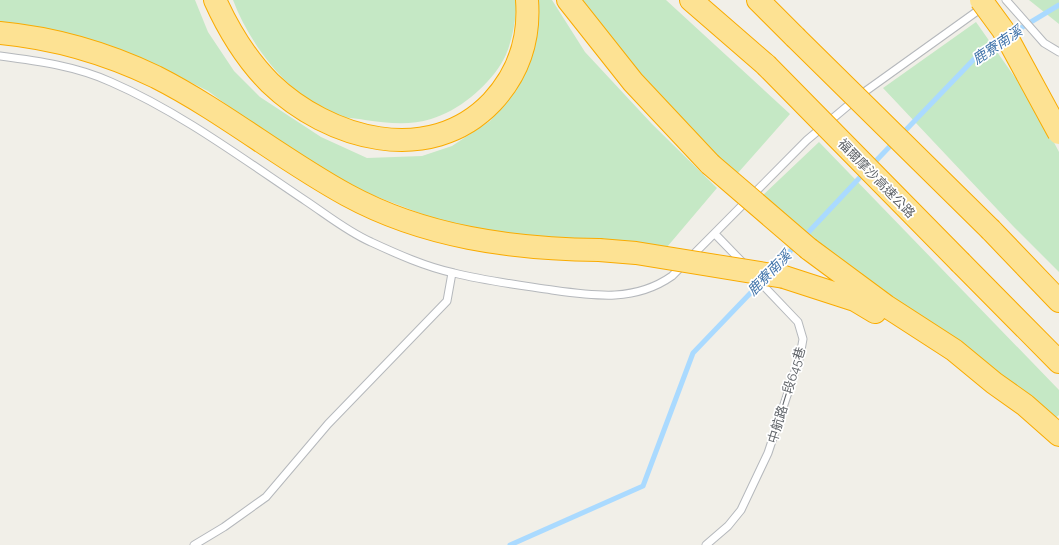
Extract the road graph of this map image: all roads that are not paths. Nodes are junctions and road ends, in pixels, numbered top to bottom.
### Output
1 (215, 0) edge
2 (527, 0) edge
3 (568, 0) edge
4 (691, 0) edge
5 (758, 0) edge
6 (981, 0) edge
7 (987, 0) edge
8 (1006, 0) edge
9 (0, 33) edge
10 (1059, 52) edge
11 (0, 56) edge
12 (1059, 132) edge
13 (715, 234) junction
14 (452, 272) junction
15 (1059, 302) edge
16 (1059, 362) edge
17 (1025, 405) junction
18 (1059, 435) edge
19 (194, 545) edge
20 (706, 545) edge

1 - 2 highway
3 - 17 highway, bridge
4 - 16 highway, 福爾摩沙高速公路, bridge
5 - 15 highway, bridge
6 - 12 highway, bridge
7 - 13 lane
8 - 10 lane
9 - 17 highway, bridge
11 - 14 lane
13 - 14 lane
13 - 20 lane, 中航路一段645巷
14 - 19 lane
17 - 18 highway

